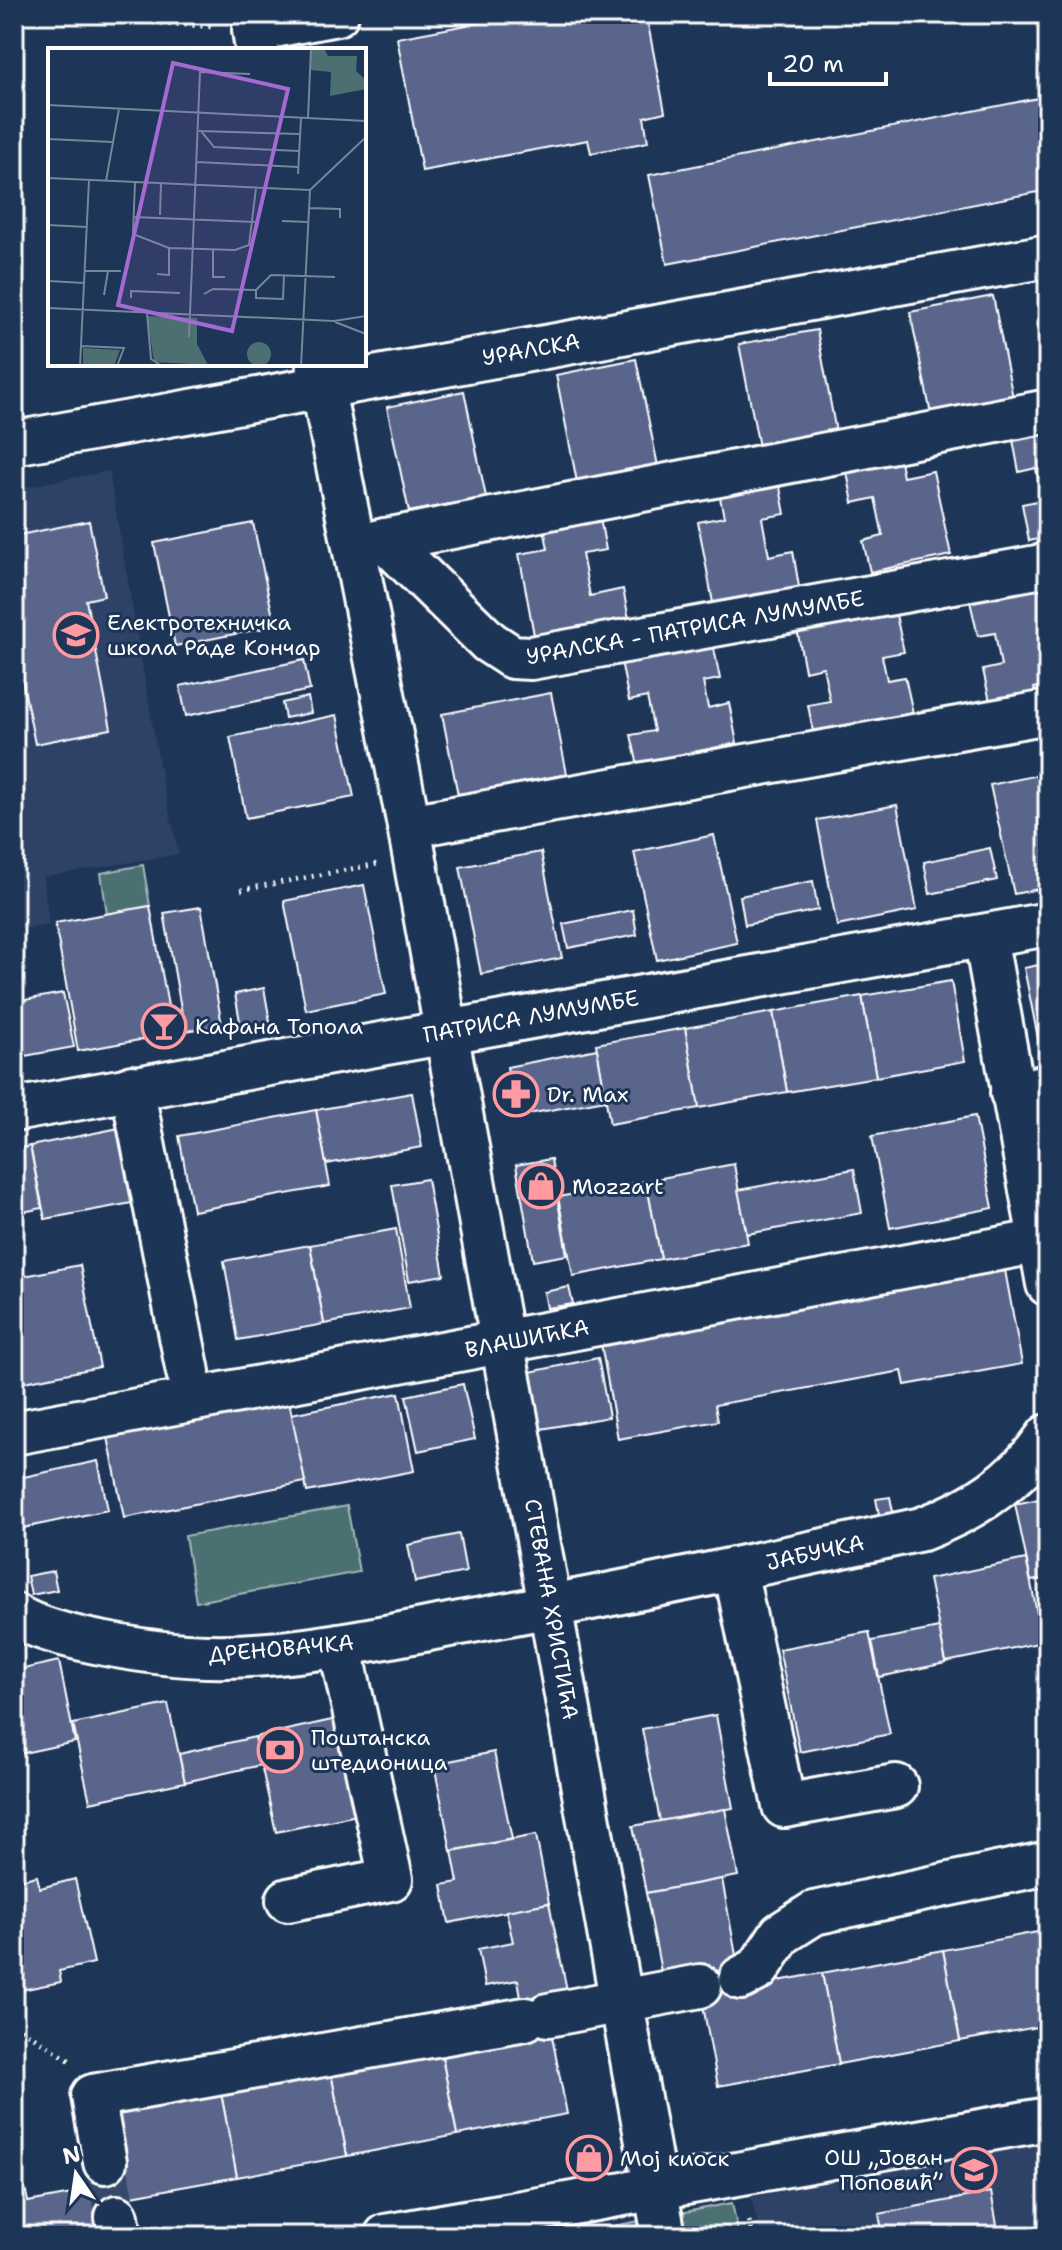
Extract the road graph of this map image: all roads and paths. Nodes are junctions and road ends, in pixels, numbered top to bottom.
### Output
1 (140, 14) edge
2 (337, 14) edge
3 (256, 40) edge
4 (1048, 256) edge
5 (321, 375) edge
6 (1048, 411) edge
7 (14, 443) edge
8 (369, 543) junction
9 (1048, 565) edge
10 (1048, 712) edge
11 (409, 826) junction
12 (376, 864) dead end
13 (241, 890) dead end
14 (1048, 924) edge
15 (985, 936) junction
16 (446, 1031) junction
17 (132, 1087) junction
18 (1030, 1090) edge
19 (14, 1110) edge
20 (1041, 1241) junction
21 (1048, 1284) edge
22 (504, 1342) junction
23 (188, 1372) dead end
24 (14, 1433) edge
25 (1048, 1436) edge
26 (735, 1569) junction
27 (551, 1607) junction
28 (14, 1615) edge
29 (340, 1645) junction
30 (896, 1786) dead end
31 (1048, 1863) edge
32 (288, 1900) dead end
33 (741, 1978) dead end
34 (700, 1986) dead end
35 (623, 2001) junction
36 (14, 2024) edge
37 (93, 2096) junction
38 (1048, 2119) edge
39 (105, 2162) tunnel mouth
40 (655, 2189) junction
41 (749, 2221) dead end
42 (386, 2236) edge
43 (664, 2236) edge
44 (752, 2236) edge

1 - 3 path
2 - 3 street
4 - 5 street, УРАЛСКА
5 - 7 street, УРАЛСКА
5 - 8 street, СТЕВАНА ХРИСТИЋА
6 - 8 street
8 - 9 street, УРАЛСКА - ПАТРИСА ЛУМУМБЕ
8 - 11 street, СТЕВАНА ХРИСТИЋА
10 - 11 street
11 - 16 street, СТЕВАНА ХРИСТИЋА
12 - 13 path
14 - 15 street, ПАТРИСА ЛУМУМБЕ
15 - 16 street, ПАТРИСА ЛУМУМБЕ
15 - 18 street
16 - 17 street, ПАТРИСА ЛУМУМБЕ
16 - 22 street, СТЕВАНА ХРИСТИЋА
17 - 19 street, ПАТРИСА ЛУМУМБЕ
17 - 23 street
18 - 20 street
20 - 21 street
20 - 22 street, ВЛАШИЋКА
22 - 24 street, ВЛАШИЋКА
22 - 27 street, СТЕВАНА ХРИСТИЋА
25 - 26 street, ЈАБУЧКА
26 - 27 street, ЈАБУЧКА
26 - 30 street
27 - 29 street, ДРЕНОВАЧКА
27 - 35 street, СТЕВАНА ХРИСТИЋА
28 - 29 street, ДРЕНОВАЧКА
29 - 32 street
31 - 33 street
34 - 35 street
35 - 37 street
35 - 40 street, СТЕВАНА ХРИСТИЋА
36 - 37 path
37 - 39 street
38 - 40 street
40 - 42 street
40 - 43 street, СТЕВАНА ХРИСТИЋА
41 - 44 path

